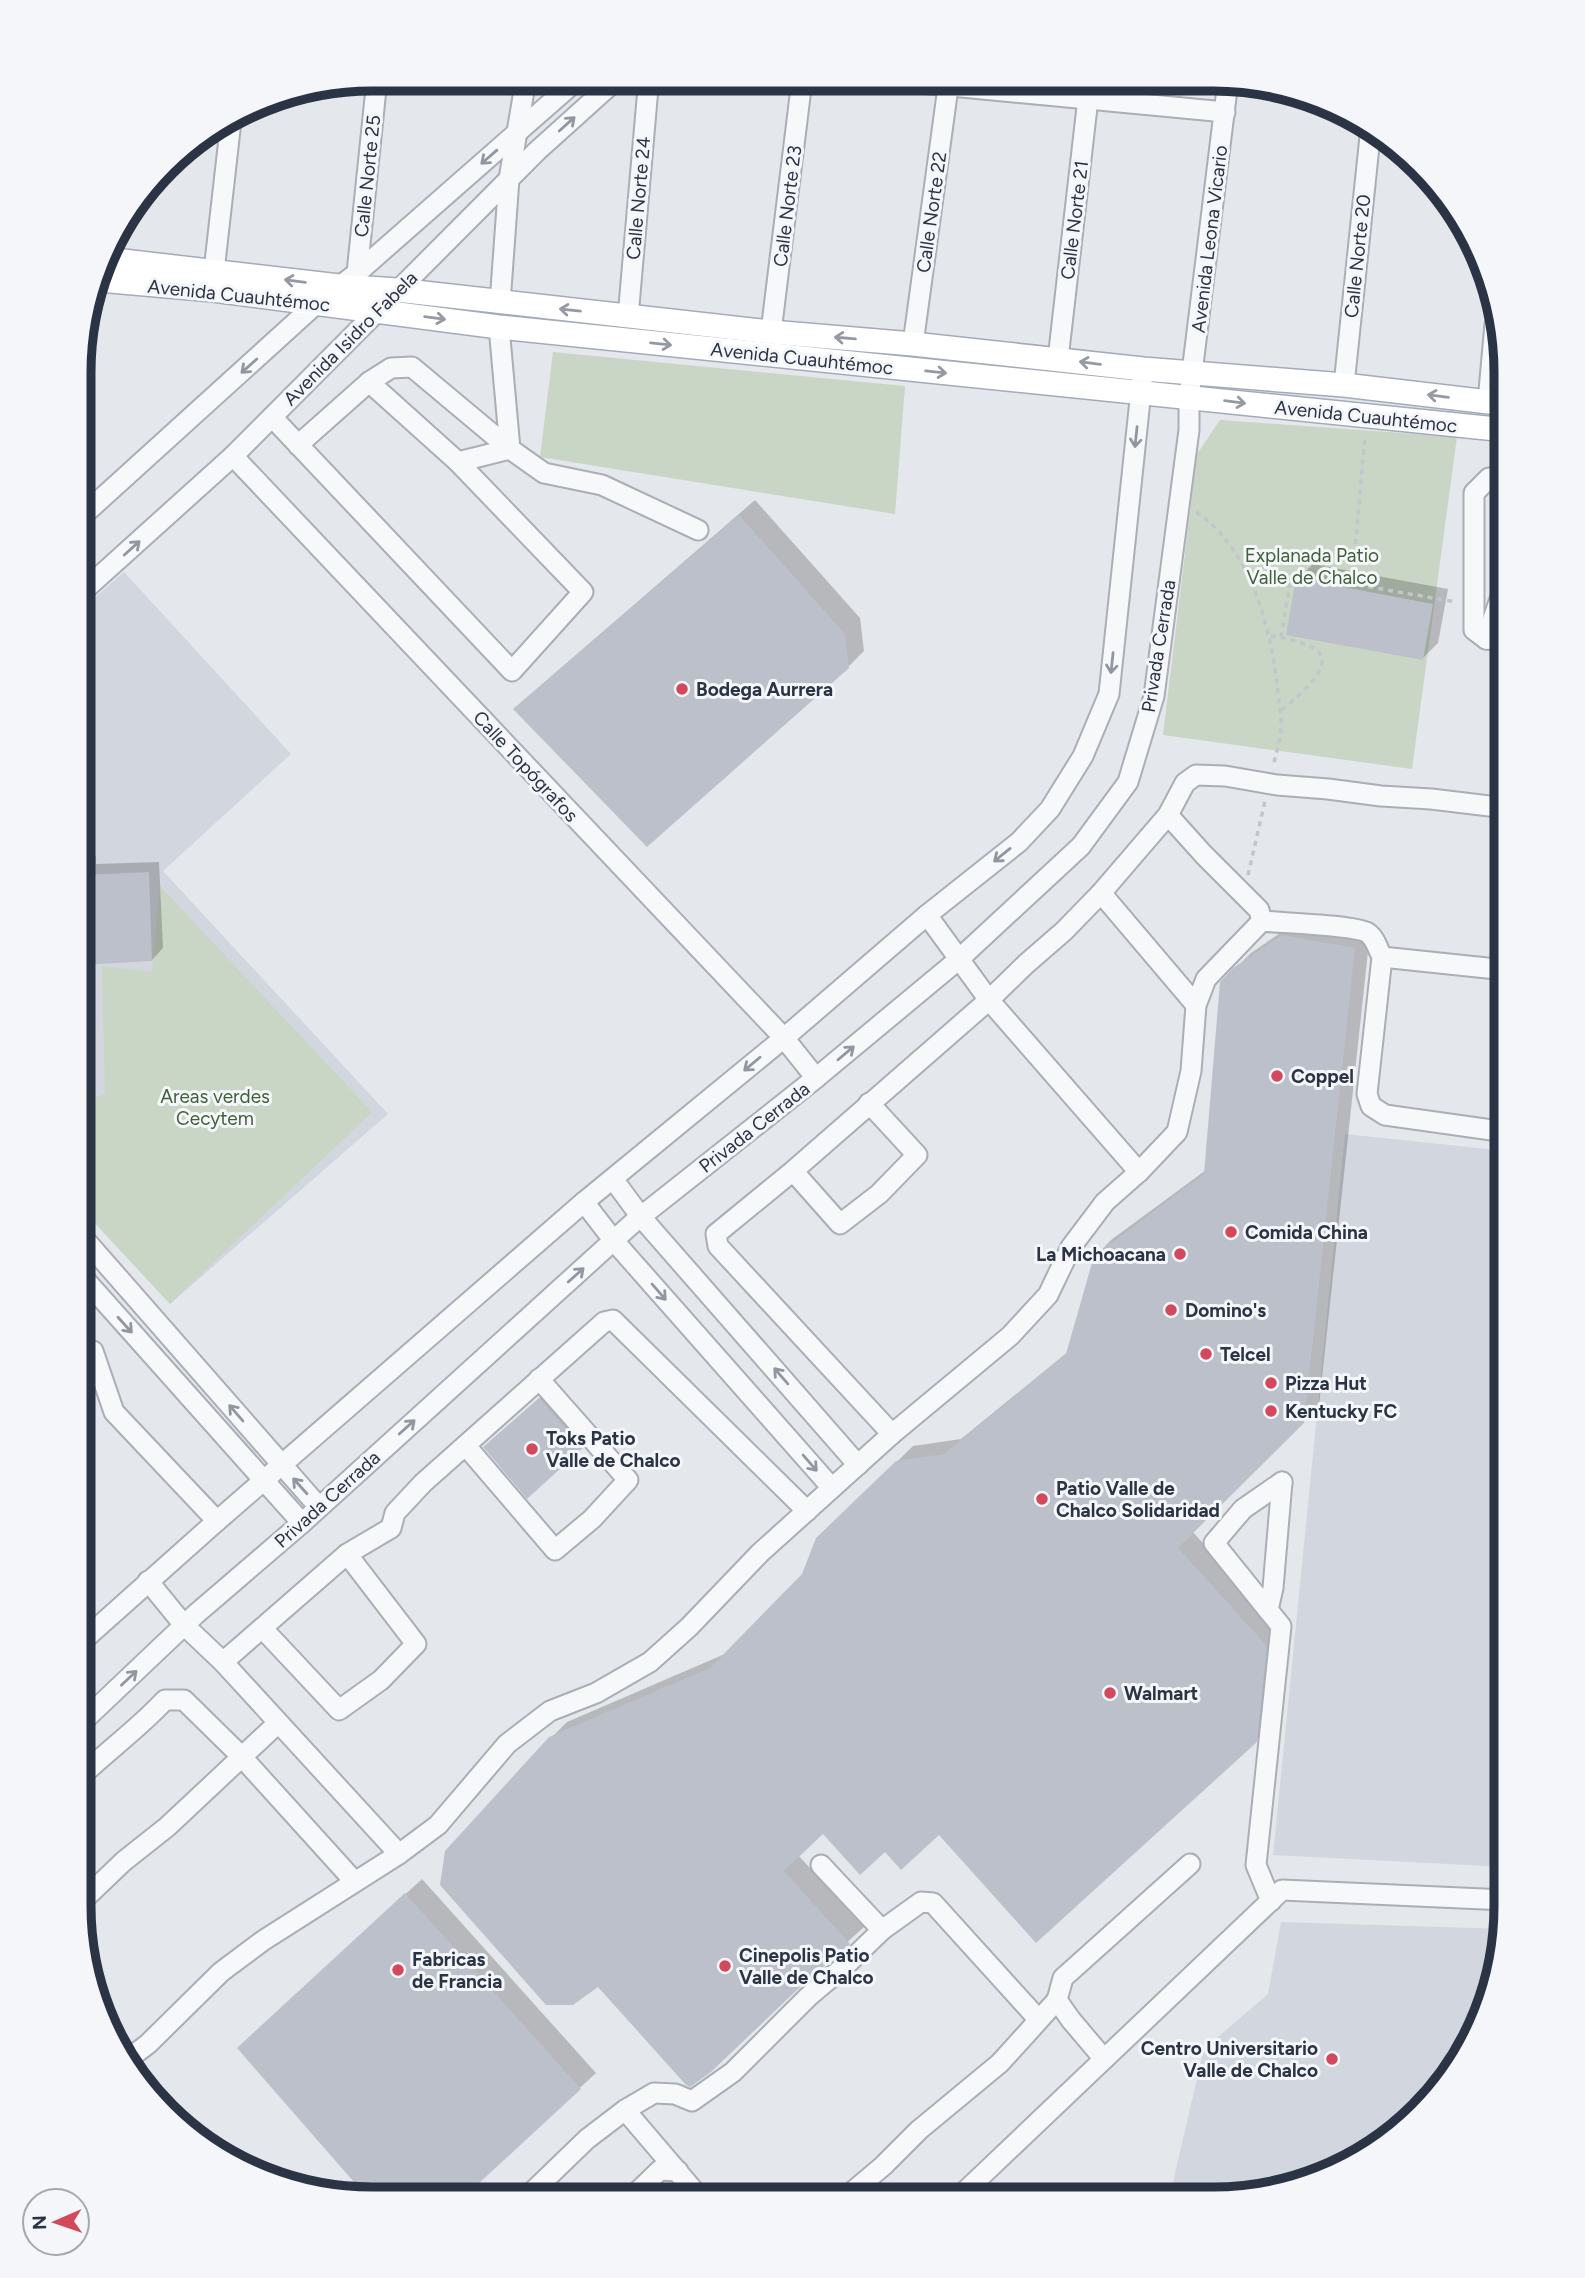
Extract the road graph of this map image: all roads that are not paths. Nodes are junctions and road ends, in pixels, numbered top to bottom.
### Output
1 (375, 91) edge
2 (524, 91) edge
3 (564, 91) edge
4 (604, 91) edge
5 (648, 91) edge
6 (801, 91) edge
7 (948, 91) edge
8 (1089, 91) edge
9 (1095, 91) edge
10 (1227, 92) edge
11 (1225, 112) junction
12 (230, 130) edge
13 (517, 133) junction
14 (1370, 139) edge
15 (509, 179) junction
16 (114, 260) edge
17 (214, 271) junction
18 (348, 279) junction
19 (106, 281) edge
20 (397, 289) junction
21 (317, 303) junction
22 (500, 303) junction
23 (380, 311) junction
24 (628, 317) junction
25 (499, 327) junction
26 (771, 332) junction
27 (913, 344) junction
28 (1058, 359) junction
29 (1143, 369) junction
30 (1192, 373) junction
31 (369, 382) junction
32 (1344, 385) junction
33 (1141, 393) junction
34 (1189, 397) junction
35 (1494, 403) edge
36 (272, 417) junction
37 (1494, 429) edge
38 (298, 445) junction
39 (510, 449) junction
40 (233, 456) junction
41 (458, 462) junction
42 (1494, 478) edge
43 (91, 508) edge
44 (698, 530) dead end
45 (91, 584) edge
46 (1494, 639) edge
47 (1494, 807) edge
48 (1168, 815) junction
49 (1101, 894) junction
50 (927, 915) junction
51 (1262, 921) junction
52 (1382, 957) junction
53 (958, 960) junction
54 (1494, 969) edge
55 (989, 1000) junction
56 (1196, 1005) junction
57 (783, 1038) junction
58 (816, 1078) junction
59 (869, 1103) junction
60 (1494, 1130) edge
61 (793, 1171) junction
62 (1139, 1172) junction
63 (613, 1179) junction
64 (584, 1202) junction
65 (641, 1217) junction
66 (614, 1241) junction
67 (91, 1247) edge
68 (91, 1286) edge
69 (93, 1351) dead end
70 (539, 1379) junction
71 (892, 1434) junction
72 (466, 1446) junction
73 (281, 1465) junction
74 (858, 1465) junction
75 (264, 1479) junction
76 (832, 1488) junction
77 (319, 1507) junction
78 (807, 1511) junction
79 (217, 1521) junction
80 (302, 1523) junction
81 (348, 1554) junction
82 (148, 1581) junction
83 (1268, 1610) junction
84 (184, 1625) junction
85 (264, 1629) junction
86 (91, 1633) edge
87 (223, 1662) junction
88 (91, 1714) edge
89 (278, 1723) junction
90 (241, 1756) junction
91 (91, 1767) edge
92 (399, 1854) junction
93 (1190, 1864) dead end
94 (821, 1865) dead end
95 (355, 1882) junction
96 (91, 1893) edge
97 (1494, 1899) edge
98 (1271, 1901) junction
99 (883, 1930) junction
100 (1057, 2000) junction
101 (1038, 2020) junction
102 (134, 2055) edge
103 (1104, 2059) junction
104 (625, 2110) junction
105 (678, 2171) junction
106 (537, 2187) edge
107 (642, 2187) edge
108 (691, 2187) edge
109 (858, 2187) edge
110 (970, 2187) edge

1 - 18 street, Calle Norte 25
2 - 13 street
3 - 13 street, Avenida Isidro Fabela
15 -> 4 street, Avenida Isidro Fabela
5 - 24 street, Calle Norte 24
6 - 26 street, Calle Norte 23
7 - 27 street, Calle Norte 22
8 - 28 street, Calle Norte 21
9 - 11 street
10 - 11 street, Avenida Leona Vicario
11 - 30 street, Avenida Leona Vicario
12 - 17 street
13 - 15 street
13 -> 18 street, Avenida Isidro Fabela
14 - 32 street, Calle Norte 20
15 - 20 street, Avenida Isidro Fabela
15 - 22 street
16 - 17 main road, Avenida Cuauhtémoc
18 -> 17 main road, Avenida Cuauhtémoc
18 - 20 main road, Avenida Cuauhtémoc
18 - 21 street, Avenida Isidro Fabela
19 - 21 main road, Avenida Cuauhtémoc
20 - 22 main road, Avenida Cuauhtémoc
20 - 23 street, Avenida Isidro Fabela
21 - 23 main road, Avenida Cuauhtémoc
21 -> 43 street, Avenida Isidro Fabela
24 -> 22 main road, Avenida Cuauhtémoc
23 -> 25 main road, Avenida Cuauhtémoc
23 - 36 street, Avenida Isidro Fabela
24 - 26 main road, Avenida Cuauhtémoc
25 -> 33 main road, Avenida Cuauhtémoc
25 - 39 street
27 -> 26 main road, Avenida Cuauhtémoc
27 - 28 main road, Avenida Cuauhtémoc
29 -> 28 main road, Avenida Cuauhtémoc
29 - 30 main road, Avenida Cuauhtémoc
29 - 33 street
30 - 32 main road, Avenida Cuauhtémoc
30 - 34 street, Avenida Leona Vicario
31 - 38 street
31 - 39 street
31 - 41 street
35 -> 32 main road, Avenida Cuauhtémoc
33 - 34 main road, Avenida Cuauhtémoc
33 -> 50 street
34 -> 37 main road, Avenida Cuauhtémoc
34 - 53 street, Privada Cerrada
36 - 38 street
36 - 40 street, Avenida Isidro Fabela
38 - 41 street
39 - 41 street
39 - 44 street
45 -> 40 street, Avenida Isidro Fabela
40 - 57 street, Calle Topógrafos
42 - 46 street
47 - 48 street
48 - 49 street
48 - 51 street
49 - 55 street
49 - 56 street
50 - 53 street
50 - 57 street
51 - 52 street
51 - 56 street
52 - 54 street
52 - 60 street
53 - 55 street
58 -> 53 street, Privada Cerrada
55 - 59 street
55 - 62 street
56 - 62 street
57 - 58 street, Calle Topógrafos
57 -> 63 street
58 - 65 street, Privada Cerrada
59 - 61 street
59 - 61 street
61 - 71 street
62 - 71 street
63 - 64 street
63 - 65 street
64 - 66 street
64 - 73 street
65 - 66 street, Privada Cerrada
74 -> 65 street
66 -> 76 street
77 -> 66 street, Privada Cerrada
73 -> 67 street
68 -> 75 street
69 - 79 street
70 - 72 street
70 - 72 street
70 - 78 street
71 - 74 street
72 - 81 street
73 - 75 street
77 -> 73 street
74 - 76 street
75 - 79 street
75 - 80 street
76 - 78 street
77 - 80 street, Privada Cerrada
78 - 92 street
79 - 82 street
80 - 84 street, Privada Cerrada
81 - 85 street
81 - 85 street
82 - 84 street
82 - 86 street
83 - 83 street
83 - 98 street
84 - 87 street
88 -> 84 street, Privada Cerrada
85 - 87 street
87 - 89 street
89 - 90 street
89 - 92 street
90 - 91 street
90 - 95 street
90 - 96 street
92 - 95 street
93 - 100 street
94 - 99 street
95 - 102 street
97 - 98 street
98 - 103 street
99 - 101 street
99 - 104 street
100 - 101 street
100 - 103 street
101 - 109 street
103 - 110 street
104 - 105 street
104 - 106 street
105 - 107 street
105 - 108 street

